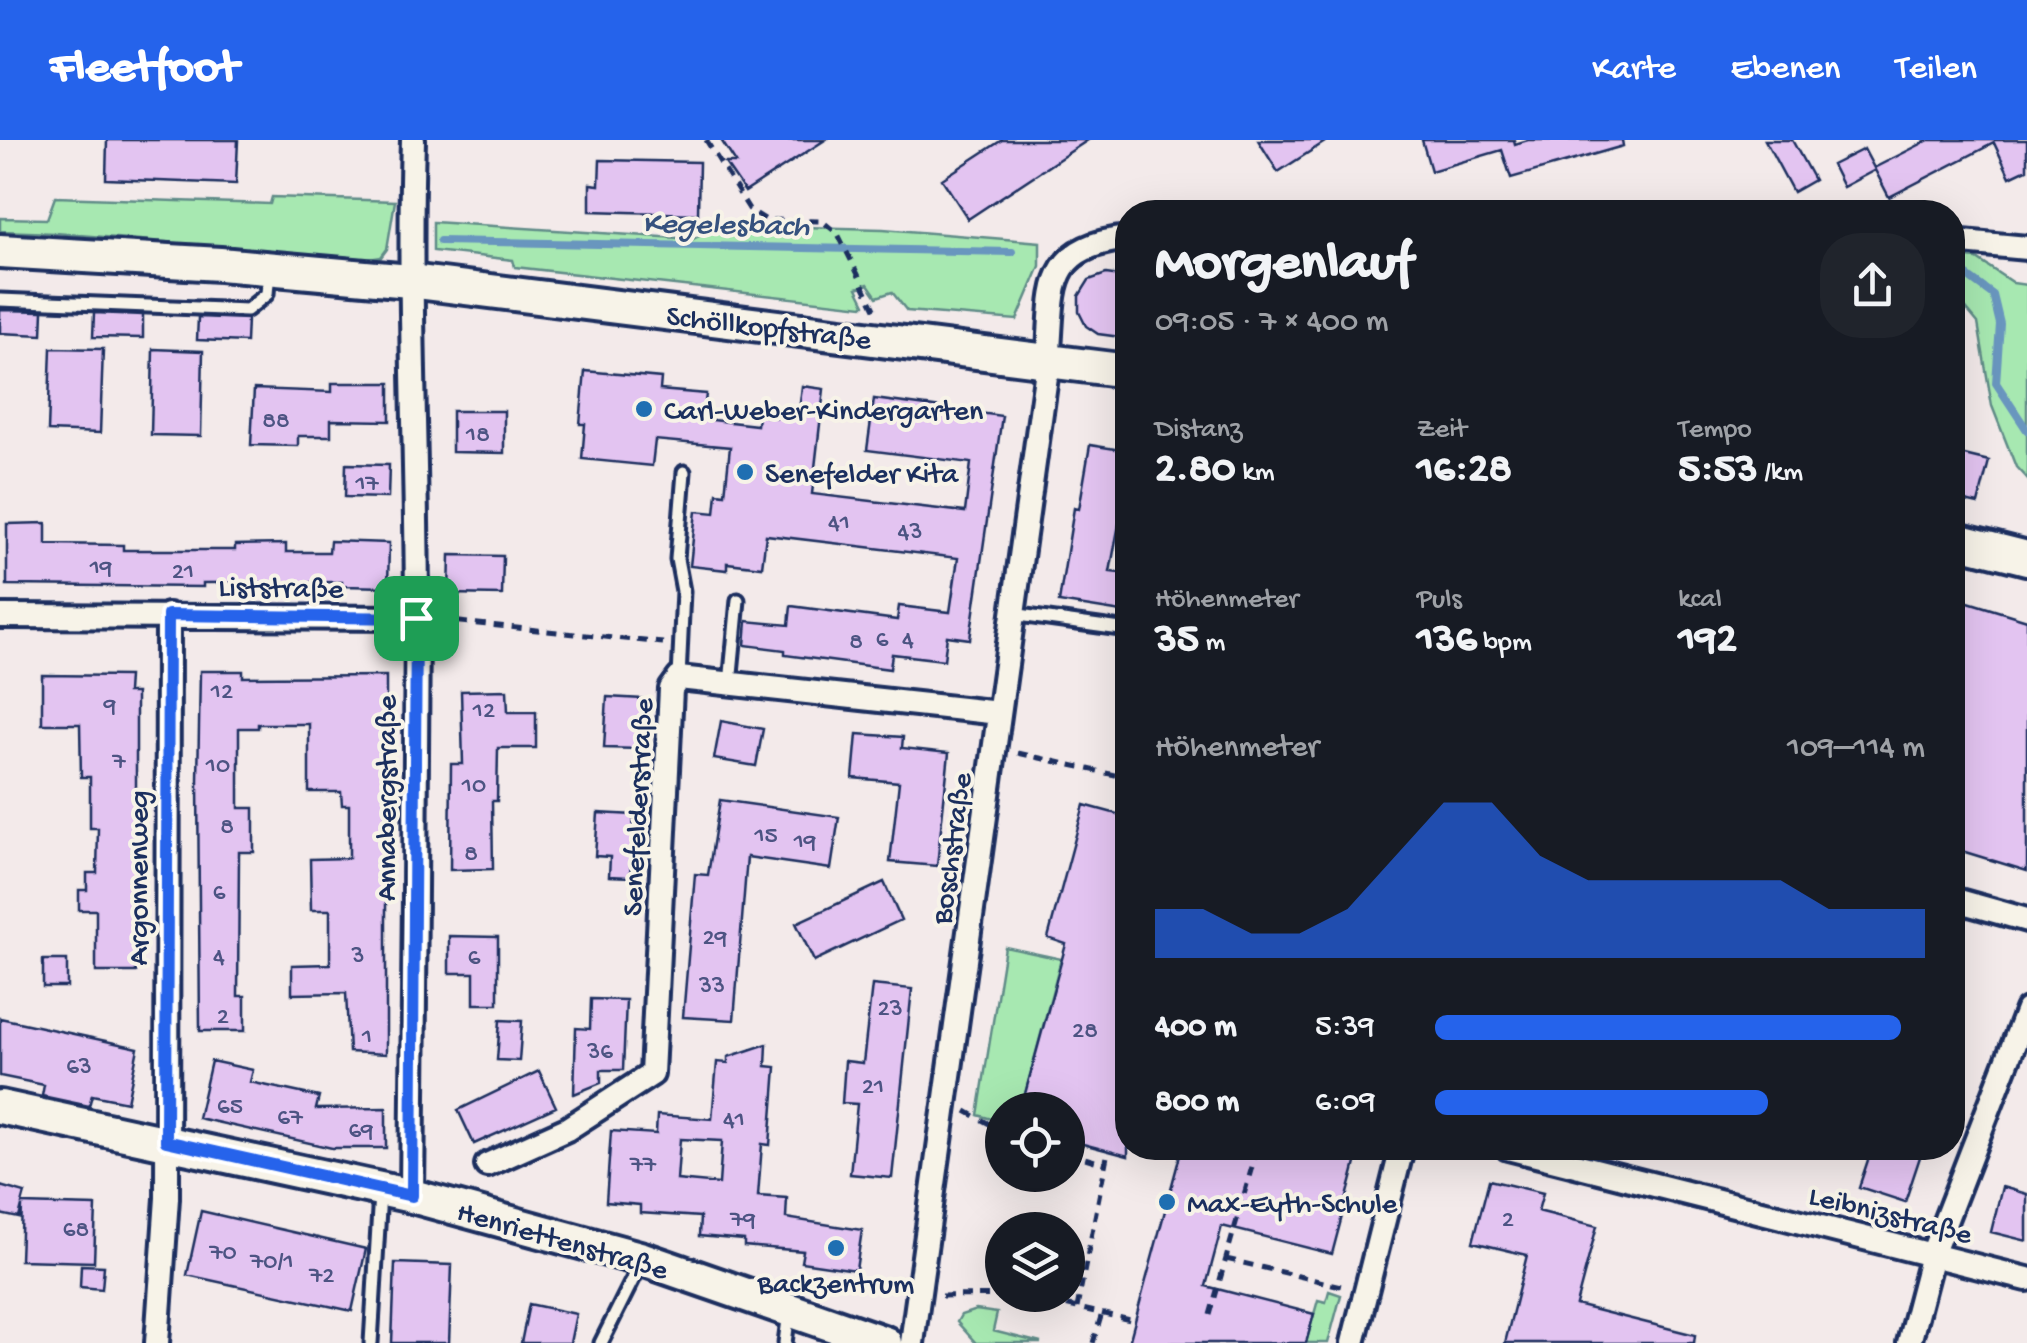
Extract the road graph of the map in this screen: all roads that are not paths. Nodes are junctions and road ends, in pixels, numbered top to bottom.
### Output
1 (413, 140) edge
2 (1115, 240) edge
3 (1965, 242) edge
4 (2027, 248) edge
5 (0, 251) edge
6 (270, 269) junction
7 (410, 281) junction
8 (0, 300) edge
9 (1048, 362) junction
10 (1115, 370) edge
11 (684, 472) dead end
12 (1965, 542) edge
13 (2027, 558) edge
14 (738, 600) dead end
15 (1012, 614) junction
16 (168, 615) junction
17 (0, 616) edge
18 (416, 618) junction
19 (1115, 628) edge
20 (679, 678) junction
21 (730, 684) junction
22 (999, 712) junction
23 (1965, 903) edge
24 (2027, 920) edge
25 (2027, 1010) edge
26 (0, 1107) edge
27 (166, 1141) junction
28 (1399, 1160) edge
29 (1556, 1160) edge
30 (487, 1165) dead end
31 (396, 1192) junction
32 (1932, 1254) junction
33 (642, 1259) junction
34 (2027, 1279) edge
35 (789, 1308) junction
36 (157, 1343) edge
37 (371, 1343) edge
38 (600, 1343) edge
39 (785, 1343) edge
40 (886, 1343) edge
41 (912, 1343) edge
42 (1354, 1343) edge
43 (1909, 1343) edge

1 - 7 street
2 - 9 street, Boschstraße
3 - 4 street
5 - 6 main road, Schöllkopfstraße
6 - 7 main road, Schöllkopfstraße
6 - 8 lane
7 - 9 main road, Schöllkopfstraße
7 - 18 street, Annabergstraße
9 - 10 main road, Schöllkopfstraße
9 - 15 street, Boschstraße
11 - 20 lane
12 - 13 main road
14 - 21 lane
15 - 19 lane
15 - 22 street, Boschstraße
16 - 17 street, Liststraße
16 - 18 street, Liststraße
16 - 27 street, Argonnenweg
18 - 31 street, Annabergstraße
20 - 21 street, Senefelderstraße
20 - 30 street, Senefelderstraße
21 - 22 street, Senefelderstraße
22 - 41 street, Boschstraße
23 - 24 street
25 - 32 street
26 - 27 main road, Henriettenstraße
27 - 31 main road, Henriettenstraße
27 - 36 street, Argonnenweg
28 - 42 street
29 - 32 street, Leibnizstraße
31 - 33 main road, Henriettenstraße
31 - 37 lane
32 - 34 street, Leibnizstraße
32 - 43 street
33 - 35 main road, Henriettenstraße
33 - 38 lane
35 - 39 lane
35 - 40 main road, Henriettenstraße

